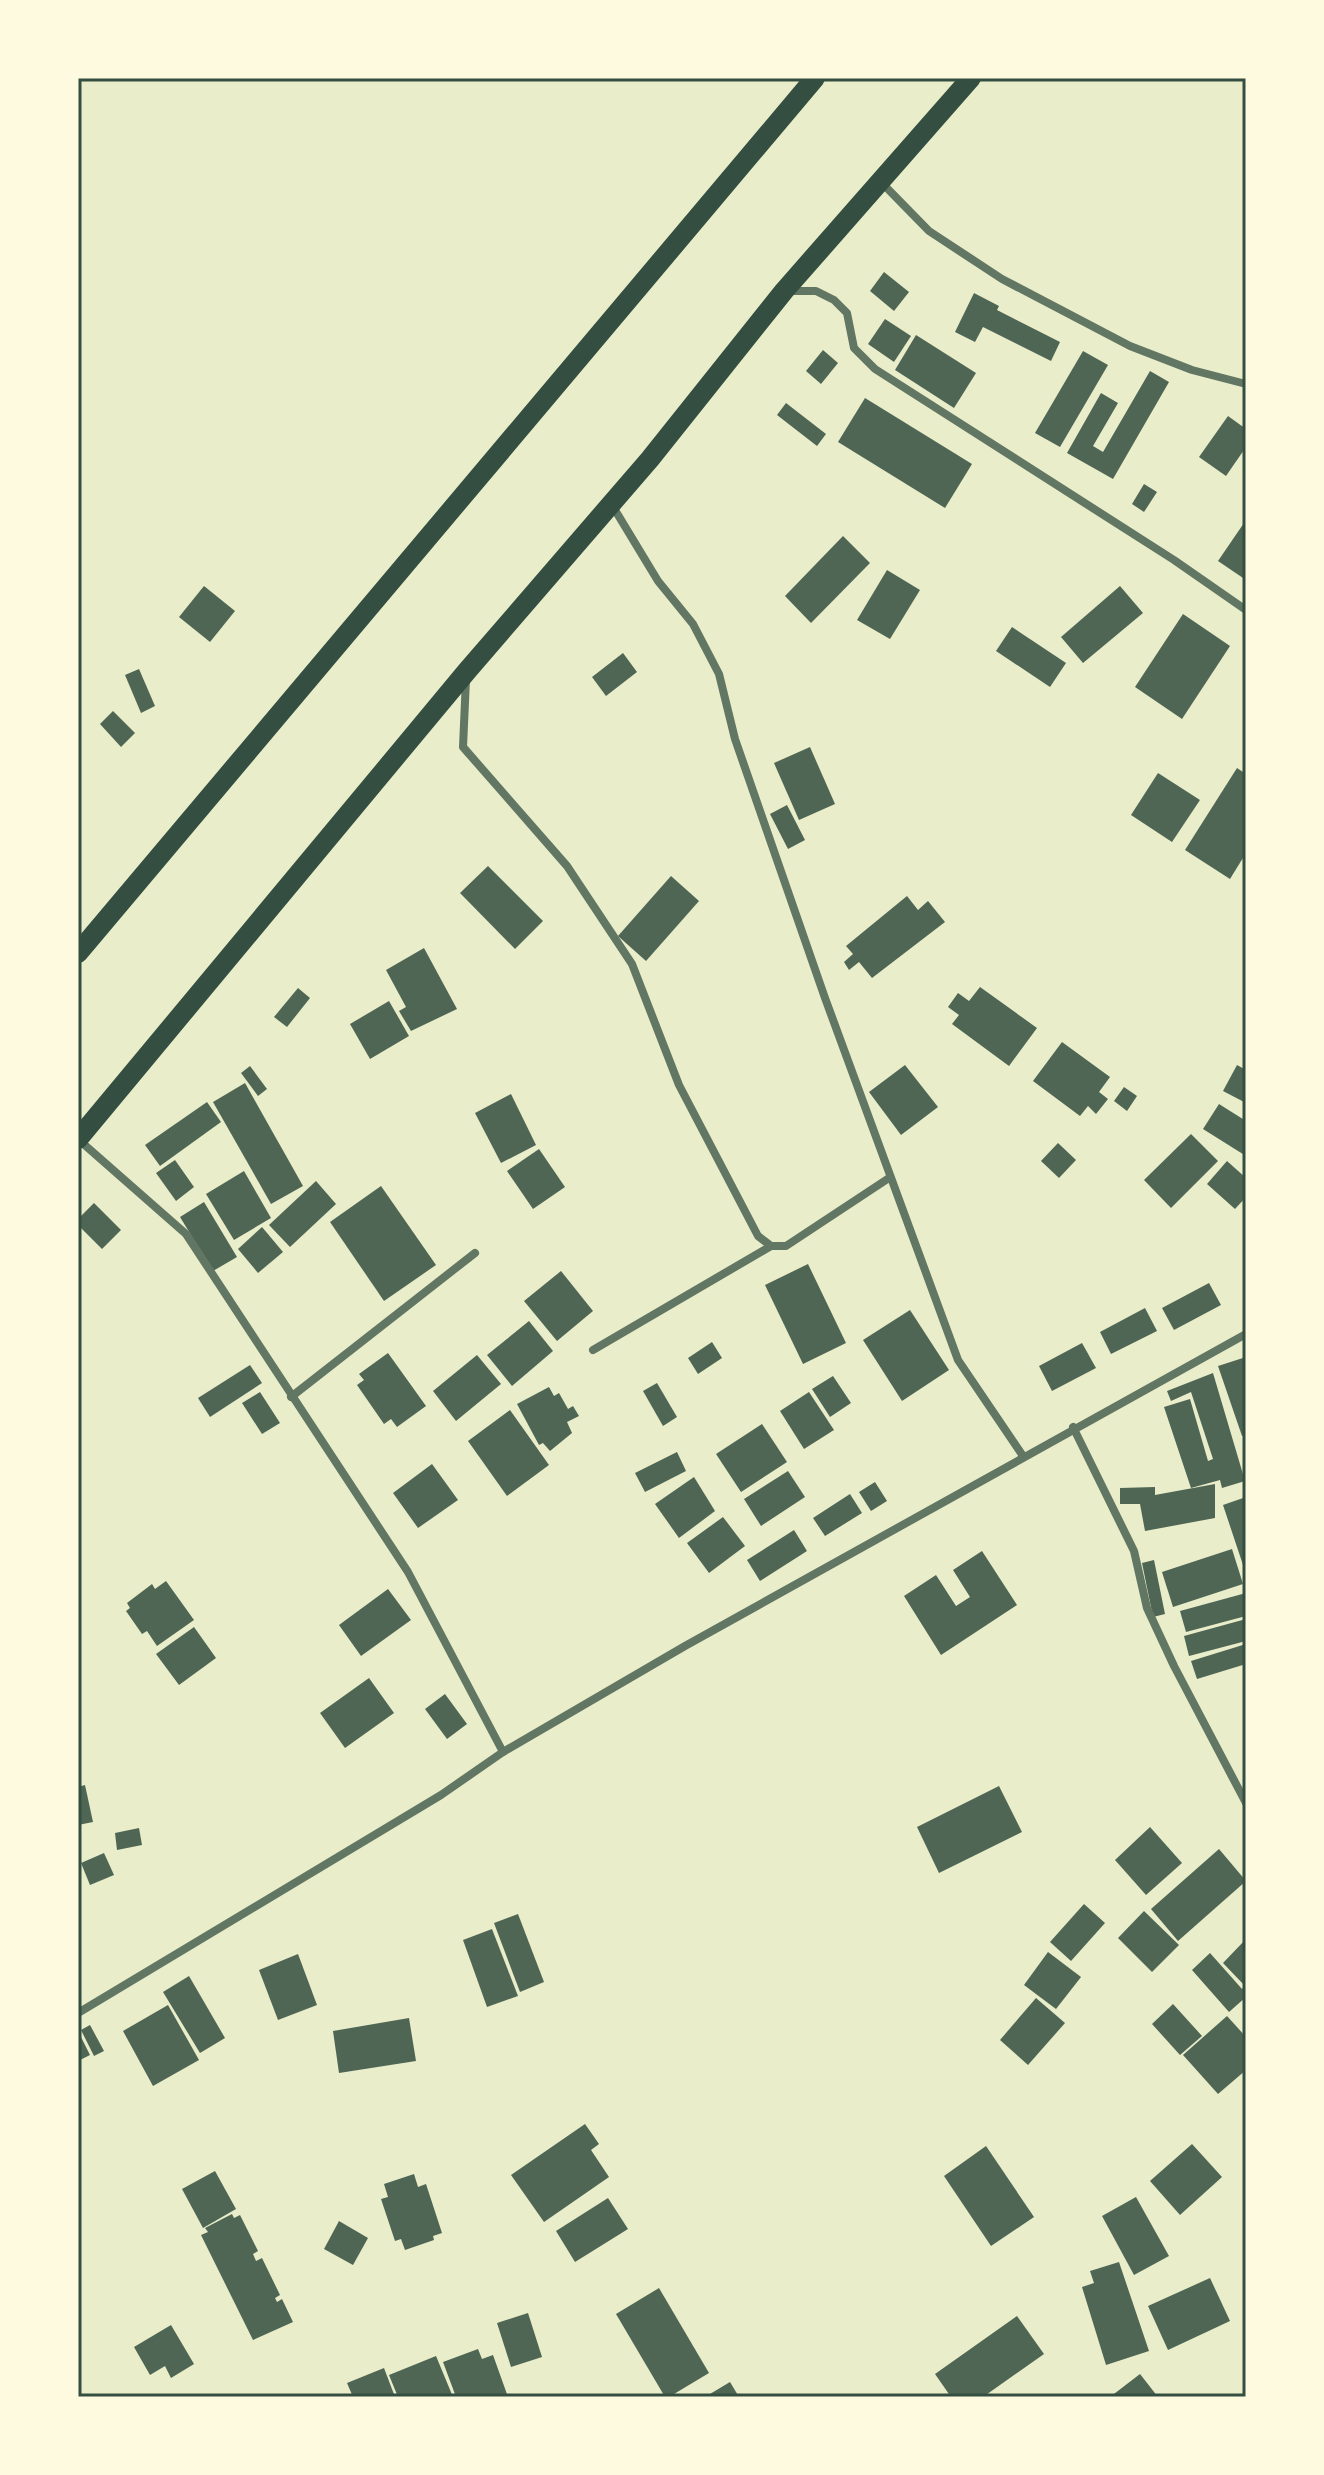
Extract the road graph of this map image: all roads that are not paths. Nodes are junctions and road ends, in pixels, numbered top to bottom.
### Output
1 (815, 78) edge
2 (971, 78) edge
3 (881, 182) junction
4 (784, 291) junction
5 (1246, 384) edge
6 (611, 504) junction
7 (1246, 610) edge
8 (467, 671) junction
9 (78, 953) edge
10 (78, 1140) edge
11 (889, 1178) junction
12 (771, 1246) junction
13 (475, 1253) dead end
14 (1246, 1334) edge
15 (593, 1350) dead end
16 (291, 1397) junction
17 (1073, 1427) junction
18 (1023, 1456) junction
19 (503, 1752) junction
20 (1246, 1803) edge
21 (78, 2013) edge

1 - 9 main road
2 - 3 main road
3 - 4 main road
3 - 5 street
4 - 6 main road
4 - 7 street
6 - 8 main road
6 - 11 street
8 - 10 main road
8 - 12 street
10 - 16 street
11 - 12 street
11 - 18 street
12 - 15 street
13 - 16 street
14 - 17 street
16 - 19 street
17 - 18 street
17 - 20 street
18 - 19 street
19 - 21 street

